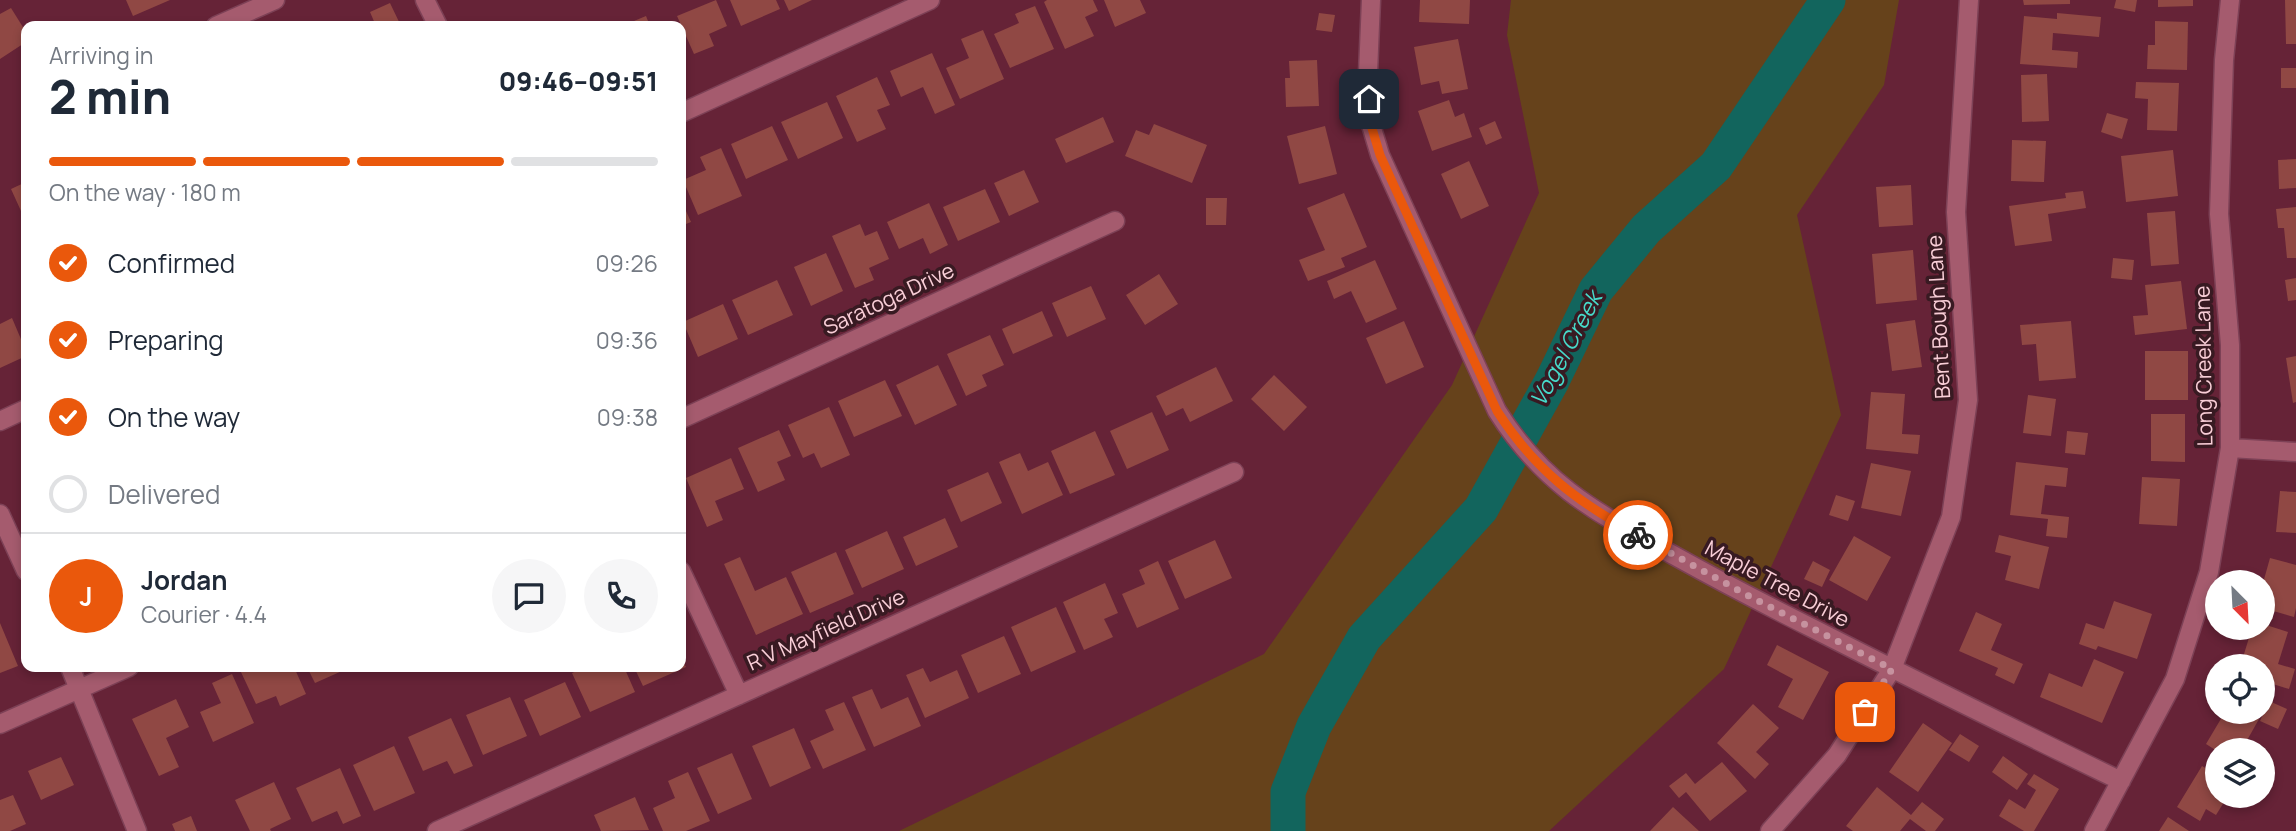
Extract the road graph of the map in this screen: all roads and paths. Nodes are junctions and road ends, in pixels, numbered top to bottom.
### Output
1 (275, 0) edge
2 (425, 0) edge
3 (930, 0) edge
4 (1371, 0) edge
5 (1969, 0) edge
6 (2230, 0) edge
7 (227, 21) edge
8 (436, 21) edge
9 (686, 111) edge
10 (1115, 220) dead end
11 (21, 411) edge
12 (686, 417) edge
13 (0, 421) edge
14 (2230, 448) junction
15 (2296, 452) edge
16 (1234, 472) dead end
17 (0, 514) edge
18 (21, 561) edge
19 (686, 582) edge
20 (1892, 669) junction
21 (72, 672) edge
22 (119, 672) edge
23 (80, 689) junction
24 (739, 695) junction
25 (0, 724) edge
26 (2122, 782) junction
27 (137, 831) edge
28 (438, 831) edge
29 (1770, 831) edge
30 (2094, 831) edge

1 - 7 street
2 - 8 street
3 - 9 street
4 - 20 street, Maple Tree Drive
5 - 20 street, Bent Bough Lane
6 - 14 street, Long Creek Lane
10 - 12 street, Saratoga Drive
11 - 13 street
14 - 15 street
14 - 26 street, Long Creek Lane
16 - 24 street, R V Mayfield Drive
17 - 18 street
19 - 24 street
20 - 26 street, Maple Tree Drive
20 - 29 street, Bent Bough Lane
21 - 23 street
22 - 23 street
23 - 25 street
23 - 27 street
24 - 28 street, R V Mayfield Drive
26 - 30 street, Long Creek Lane

